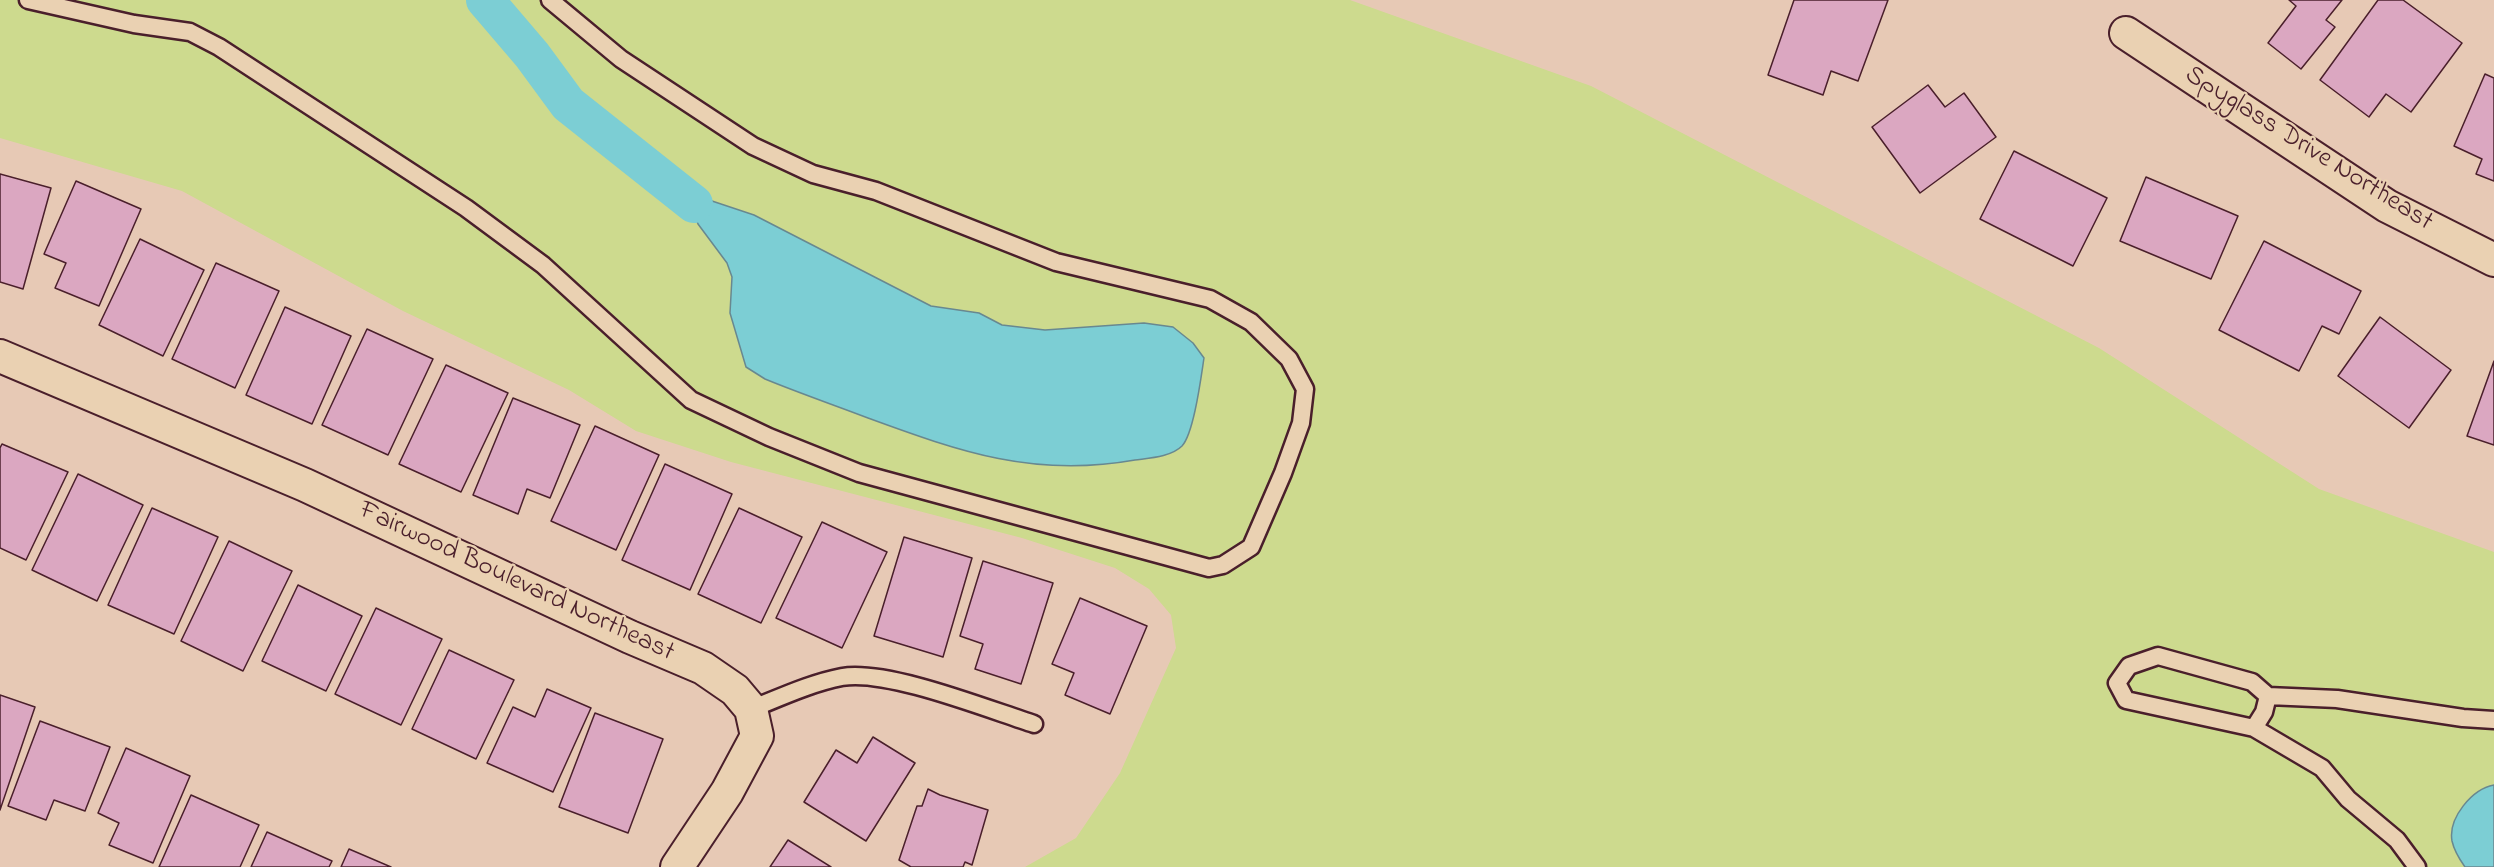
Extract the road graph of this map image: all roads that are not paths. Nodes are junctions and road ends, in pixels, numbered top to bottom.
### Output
1 (28, 0) edge
2 (550, 0) edge
3 (2126, 33) dead end
4 (2494, 260) edge
5 (0, 356) edge
6 (2268, 696) junction
7 (751, 709) junction
8 (2494, 720) edge
9 (1034, 724) dead end
10 (2254, 728) junction
11 (677, 867) edge
12 (2417, 867) edge

1 - 2 lane
3 - 4 street, Spyglass Drive Northeast
5 - 7 street, Fairwood Boulevard Northeast
6 - 8 lane
6 - 10 lane
6 - 10 lane
7 - 9 lane
7 - 11 street
10 - 12 lane

